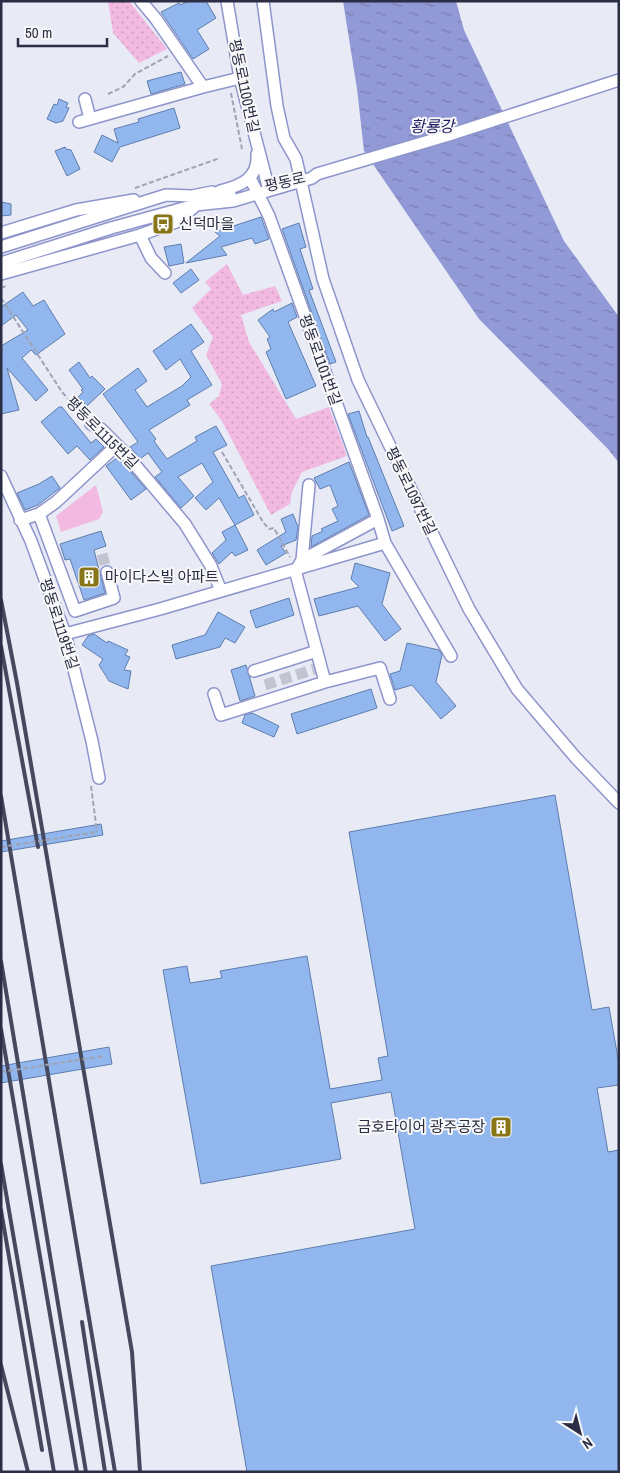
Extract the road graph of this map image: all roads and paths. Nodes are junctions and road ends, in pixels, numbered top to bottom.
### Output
1 (141, 1) edge
2 (227, 1) edge
3 (263, 1) edge
4 (177, 51) junction
5 (240, 78) junction
6 (619, 80) edge
7 (203, 87) junction
8 (108, 94) dead end
9 (85, 99) dead end
10 (90, 119) junction
11 (79, 122) dead end
12 (256, 145) junction
13 (220, 158) dead end
14 (250, 178) junction
15 (301, 180) junction
16 (134, 188) dead end
17 (269, 188) junction
18 (212, 192) junction
19 (256, 192) junction
20 (194, 200) junction
21 (1, 233) edge
22 (140, 234) junction
23 (1, 247) edge
24 (1, 263) edge
25 (1, 274) edge
26 (165, 274) dead end
27 (1, 298) edge
28 (91, 424) joint
29 (116, 446) junction
30 (222, 452) dead end
31 (1, 476) edge
32 (309, 485) dead end
33 (39, 514) junction
34 (378, 519) junction
35 (20, 520) junction
36 (385, 543) junction
37 (298, 567) junction
38 (107, 572) tunnel mouth
39 (221, 590) junction
40 (75, 611) junction
41 (59, 616) junction
42 (65, 634) junction
43 (317, 651) junction
44 (451, 656) dead end
45 (254, 671) dead end
46 (325, 682) junction
47 (214, 694) dead end
48 (390, 699) dead end
49 (95, 782) joint
50 (619, 803) edge
51 (1, 847) edge
52 (104, 1056) dead end
53 (1, 1072) edge

1 - 4 street
2 - 5 street, 평동로1100번길
3 - 15 street, 평동로1097번길
4 - 7 street
4 - 8 path
5 - 7 street
5 - 12 street, 평동로1100번길
6 - 15 street, 평동로
7 - 10 street
9 - 10 street
10 - 11 street
12 - 14 street
12 - 17 street, 평동로1100번길
13 - 16 path
14 - 18 street
14 - 19 street, 평동로1101번길
15 - 17 street, 평동로
15 - 50 street, 평동로1097번길
17 - 19 street, 평동로
18 - 19 street, 평동로
18 - 20 street, 평동로
19 - 20 street, 평동로
19 - 34 street, 평동로1101번길
20 - 21 street
20 - 22 street
20 - 23 street, 평동로
20 - 24 street, 평동로
22 - 25 street
22 - 26 street
27 - 28 path, 평동로1115번길
28 - 29 street, 평동로1115번길
29 - 33 street
29 - 39 street, 평동로1115번길
30 - 37 path
31 - 35 street, 평동로1119번길
32 - 37 street
33 - 35 street
33 - 40 street
34 - 36 street, 평동로1101번길
34 - 37 street
35 - 41 street, 평동로1119번길
36 - 37 street
36 - 44 street, 평동로1101번길
37 - 39 street
37 - 43 street
38 - 40 street
39 - 42 street
40 - 41 street
41 - 42 street, 평동로1119번길
42 - 49 street, 평동로1119번길
43 - 45 street
43 - 46 street
46 - 47 street
46 - 48 street
49 - 51 path, bridge
52 - 53 path, bridge

